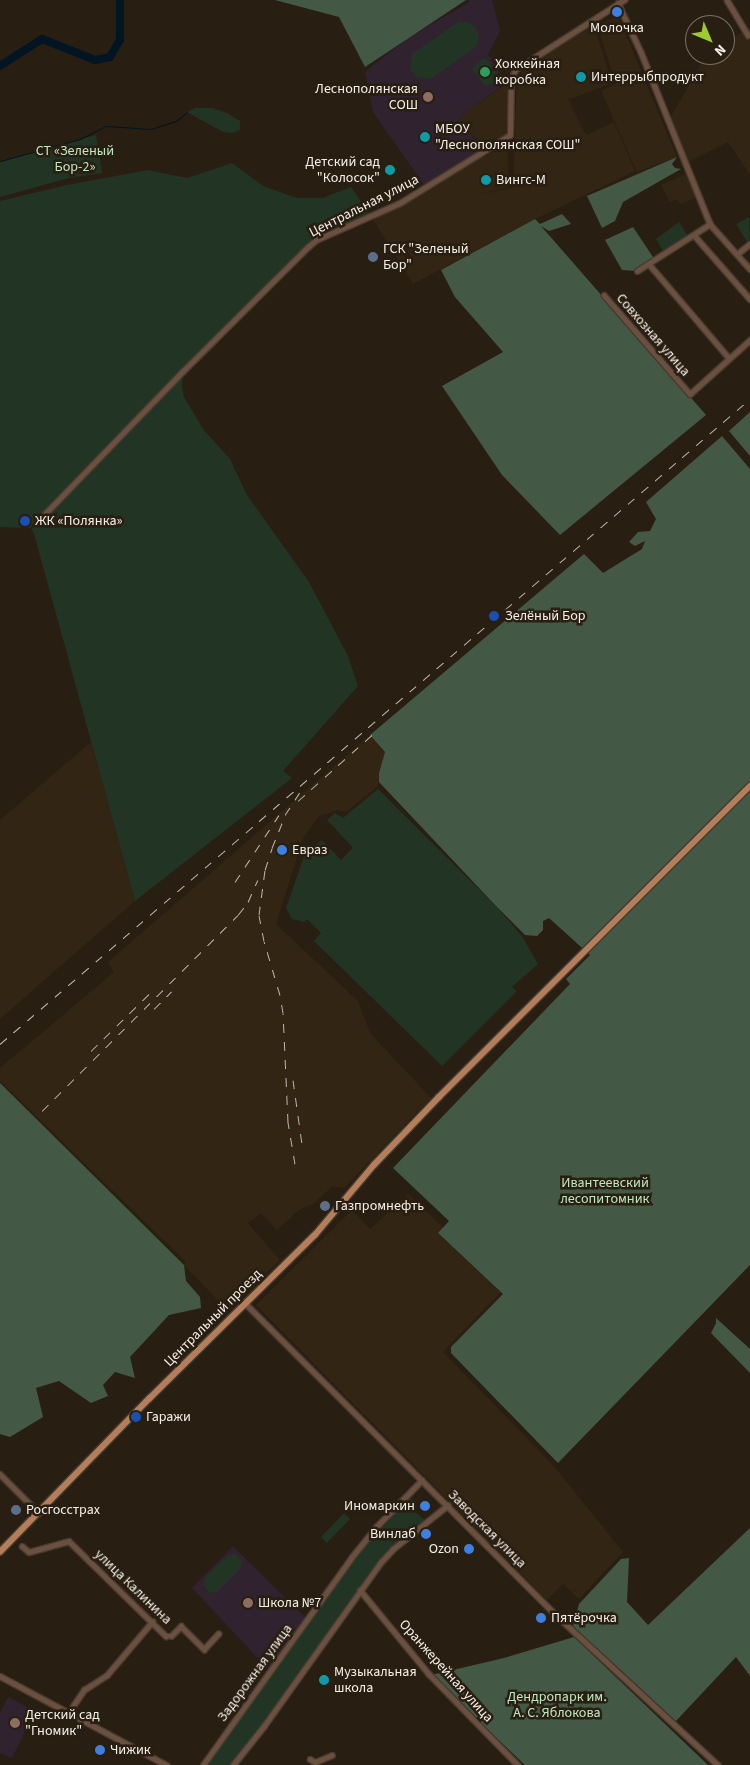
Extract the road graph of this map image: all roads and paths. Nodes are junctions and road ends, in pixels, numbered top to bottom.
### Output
1 (624, 0) edge
2 (726, 0) edge
3 (618, 3) junction
4 (748, 35) dead end
5 (710, 224) junction
6 (694, 235) junction
7 (750, 244) edge
8 (737, 254) junction
9 (649, 264) junction
10 (750, 269) edge
11 (637, 271) dead end
12 (604, 295) dead end
13 (750, 299) edge
14 (750, 340) edge
15 (729, 358) junction
16 (41, 518) dead end
17 (750, 786) edge
18 (245, 1303) junction
19 (0, 1474) edge
20 (422, 1480) junction
21 (448, 1505) junction
22 (39, 1513) junction
23 (22, 1546) dead end
24 (0, 1552) edge
25 (360, 1590) junction
26 (152, 1622) junction
27 (218, 1634) dead end
28 (0, 1676) edge
29 (69, 1712) junction
30 (332, 1755) dead end
31 (310, 1759) dead end
32 (167, 1765) edge
33 (202, 1765) edge
34 (232, 1765) edge
35 (518, 1765) edge
36 (718, 1765) edge

1 - 3 street, Центральная улица
2 - 4 street
3 - 5 street
3 - 16 street, Центральная улица
5 - 6 street
5 - 8 street
6 - 9 street
6 - 13 street
7 - 8 street
8 - 10 street
9 - 11 street
9 - 15 street
12 - 15 street, Совхозная улица
14 - 15 street, Совхозная улица
17 - 18 main road, Центральный проезд
18 - 20 street, Заводская улица
18 - 22 main road, Центральный проезд
19 - 22 street
20 - 21 street, Заводская улица
20 - 33 street, Задорожная улица
21 - 25 street
21 - 36 street, Заводская улица
22 - 24 main road, Центральный проезд
23 - 26 street, улица Калинина
25 - 34 street
25 - 35 street, Оранжерейная улица
26 - 27 street, улица Калинина
26 - 29 street
28 - 29 street
29 - 32 street
30 - 31 street

